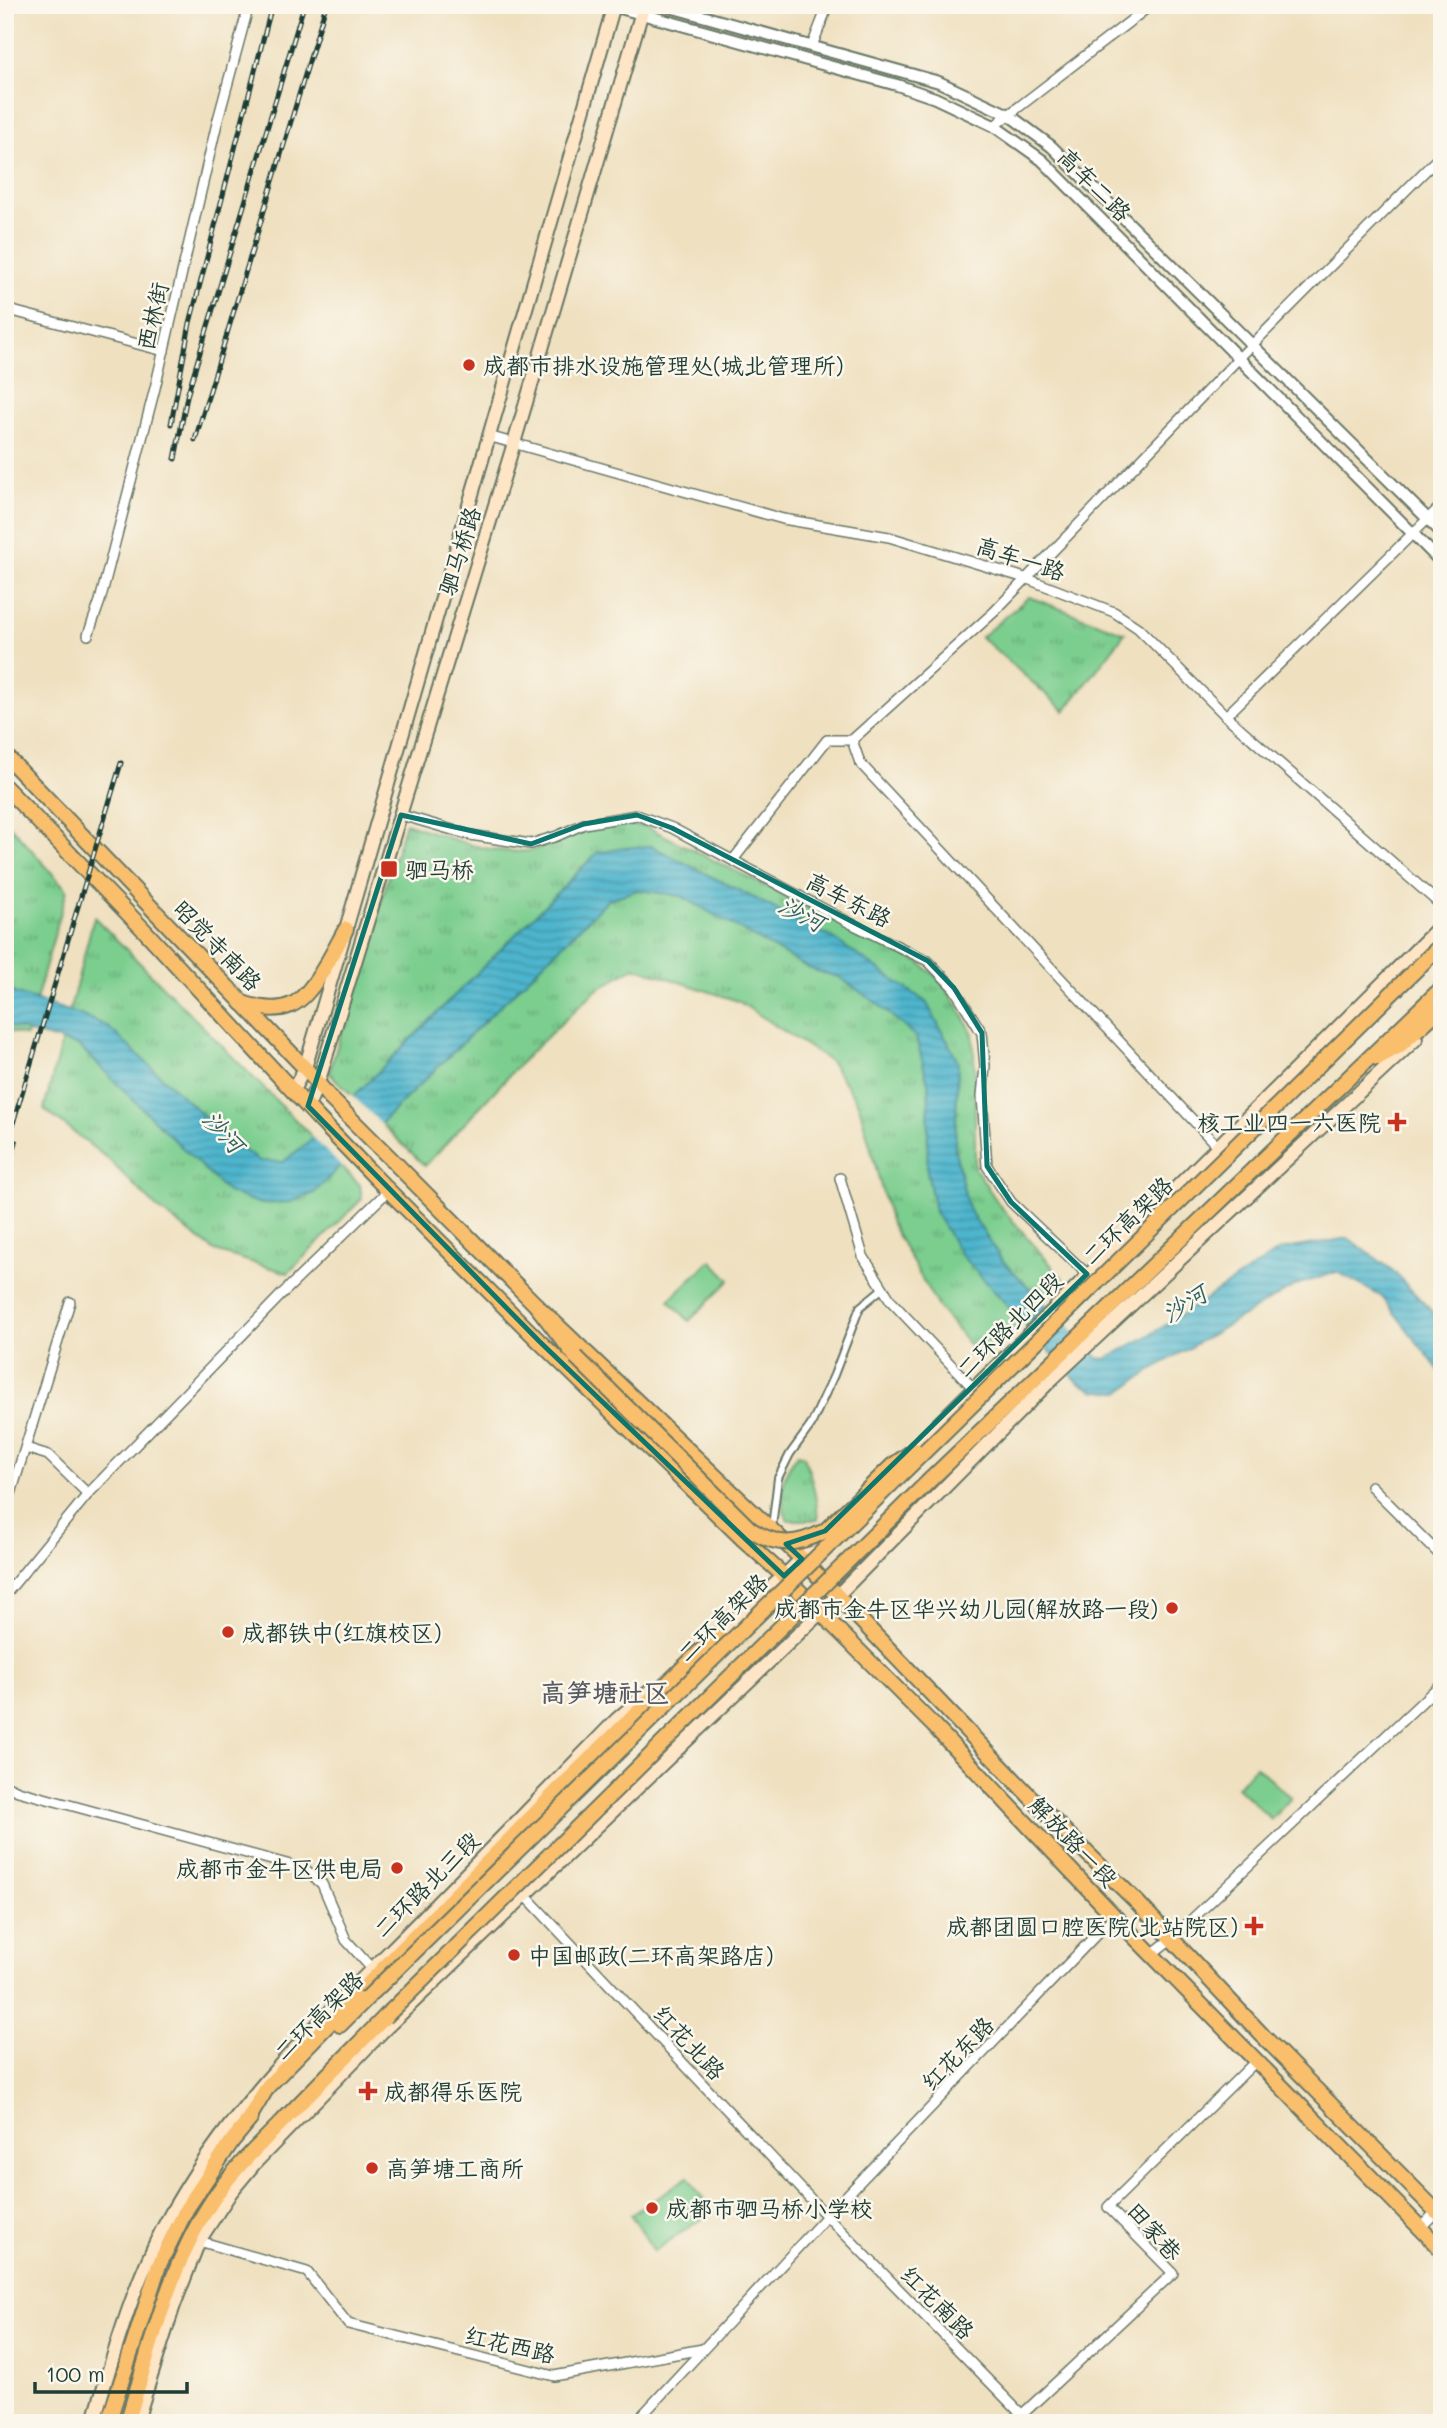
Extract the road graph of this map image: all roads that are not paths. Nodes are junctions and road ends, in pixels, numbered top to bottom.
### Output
1 (249, 5) edge
2 (663, 5) edge
3 (828, 5) edge
4 (1151, 5) edge
5 (614, 6) edge
6 (642, 10) edge
7 (812, 46) junction
8 (1009, 115) junction
9 (995, 125) junction
10 (1442, 154) edge
11 (1431, 165) junction
12 (1442, 176) edge
13 (5, 309) edge
14 (1252, 347) junction
15 (163, 351) junction
16 (1238, 359) junction
17 (488, 436) junction
18 (514, 443) junction
19 (1442, 505) edge
20 (1427, 518) junction
21 (1413, 533) junction
22 (1442, 533) edge
23 (1442, 563) edge
24 (1025, 578) junction
25 (88, 635) dead end
26 (1226, 716) junction
27 (852, 740) junction
28 (5, 755) edge
29 (5, 787) edge
30 (401, 815) junction
31 (733, 860) junction
32 (1442, 906) edge
33 (1442, 924) edge
34 (346, 929) junction
35 (1442, 935) edge
36 (1442, 944) edge
37 (1409, 975) junction
38 (1442, 988) edge
39 (242, 1003) junction
40 (1442, 1007) edge
41 (1442, 1015) edge
42 (1364, 1065) junction
43 (305, 1068) junction
44 (318, 1083) junction
45 (293, 1090) junction
46 (308, 1106) junction
47 (1217, 1146) junction
48 (840, 1178) dead end
49 (388, 1190) junction
50 (1087, 1274) junction
51 (883, 1288) junction
52 (70, 1302) dead end
53 (536, 1306) junction
54 (974, 1389) junction
55 (958, 1418) junction
56 (26, 1448) junction
57 (1371, 1486) dead end
58 (88, 1494) junction
59 (5, 1513) edge
60 (771, 1529) junction
61 (1442, 1557) edge
62 (802, 1559) junction
63 (784, 1576) junction
64 (5, 1595) edge
65 (837, 1596) junction
66 (820, 1613) junction
67 (718, 1634) junction
68 (1442, 1683) edge
69 (5, 1784) edge
70 (525, 1895) junction
71 (1115, 1916) junction
72 (1171, 1939) junction
73 (1153, 1953) junction
74 (372, 1969) junction
75 (1256, 2061) junction
76 (246, 2123) junction
77 (1440, 2211) edge
78 (827, 2216) junction
79 (1420, 2228) junction
80 (199, 2241) junction
81 (1442, 2250) edge
82 (703, 2349) junction
83 (1022, 2414) junction
84 (129, 2422) edge
85 (93, 2423) edge
86 (108, 2423) edge
87 (635, 2423) edge
88 (1013, 2423) edge
89 (1030, 2423) edge

1 - 15 street, 西林街
2 - 7 street, 高车二路
3 - 7 street
4 - 8 street
5 - 6 street, 高车二路
5 - 17 main road, 驷马桥路
6 - 9 street, 高车二路
6 - 18 main road, 驷马桥路
7 - 8 street, 高车二路
8 - 9 street
8 - 14 street, 高车二路
9 - 16 street, 高车二路
10 - 11 street
11 - 12 street
11 - 14 street
13 - 15 street
14 - 16 street
14 - 20 street, 高车二路
15 - 25 street, 西林街
16 - 21 street, 高车二路
16 - 24 street
17 - 18 street, 高车一路
17 - 34 main road, 驷马桥路
18 - 24 street, 高车一路
18 - 30 main road, 驷马桥路
19 - 20 street
20 - 21 street
20 - 22 street, 高车二路
21 - 23 street, 高车二路
21 - 26 street
24 - 26 street, 高车一路
24 - 27 street
26 - 32 street, 高车一路
27 - 31 street
27 - 47 street
28 - 39 main road, 昭觉寺南路
29 - 45 main road, 昭觉寺南路
30 - 31 street, 高车东路
30 - 44 main road, 驷马桥路
31 - 50 street, 高车东路
33 - 47 main road, 二环路北四段
34 - 39 main road
34 - 43 main road, 驷马桥路
35 - 37 main road, bridge
36 - 37 main road, 二环高架路, bridge
37 - 55 main road, 二环高架路, bridge
38 - 42 main road
39 - 43 main road, 昭觉寺南路
40 - 42 main road
41 - 65 main road
42 - 84 main road, bridge
43 - 44 main road, 昭觉寺南路
43 - 45 main road, 驷马桥路
44 - 46 main road, 驷马桥路
44 - 53 main road, 昭觉寺南路, bridge
45 - 46 main road, 昭觉寺南路
46 - 49 main road, 昭觉寺南路, bridge
47 - 50 main road, 二环路北四段
48 - 51 street
49 - 58 street
49 - 63 main road, 解放路一段
50 - 54 main road, 二环路北四段
51 - 54 street
51 - 60 street
52 - 56 street
53 - 55 main road, bridge
53 - 60 main road, 解放路一段
54 - 62 main road, 二环路北四段
55 - 76 main road, 二环高架路, bridge
56 - 58 street
56 - 59 street
57 - 61 street
58 - 64 street
60 - 62 main road, 解放路一段
62 - 63 main road, 二环路北四段
62 - 65 main road, 解放路一段
63 - 66 main road, 解放路一段
63 - 67 main road, 二环路北三段
65 - 66 main road
65 - 72 main road, 解放路一段
66 - 70 main road
66 - 71 main road, 解放路一段
67 - 74 main road, 二环路北三段
67 - 76 main road
68 - 72 street
69 - 74 street
70 - 78 street, 红花北路
70 - 80 main road
71 - 73 main road, 解放路一段
71 - 78 street, 红花东路
72 - 73 street
72 - 77 main road, 解放路一段
73 - 75 main road, 解放路一段
74 - 85 main road, 二环路北三段
75 - 79 main road, 解放路一段
75 - 83 street, 田家巷
76 - 86 main road, 二环高架路
77 - 79 street
78 - 82 street
78 - 83 street, 红花南路
79 - 81 main road, 解放路一段
80 - 82 street, 红花西路
80 - 84 main road
82 - 87 street
83 - 88 street, 田家巷
83 - 89 street, 红花南路

